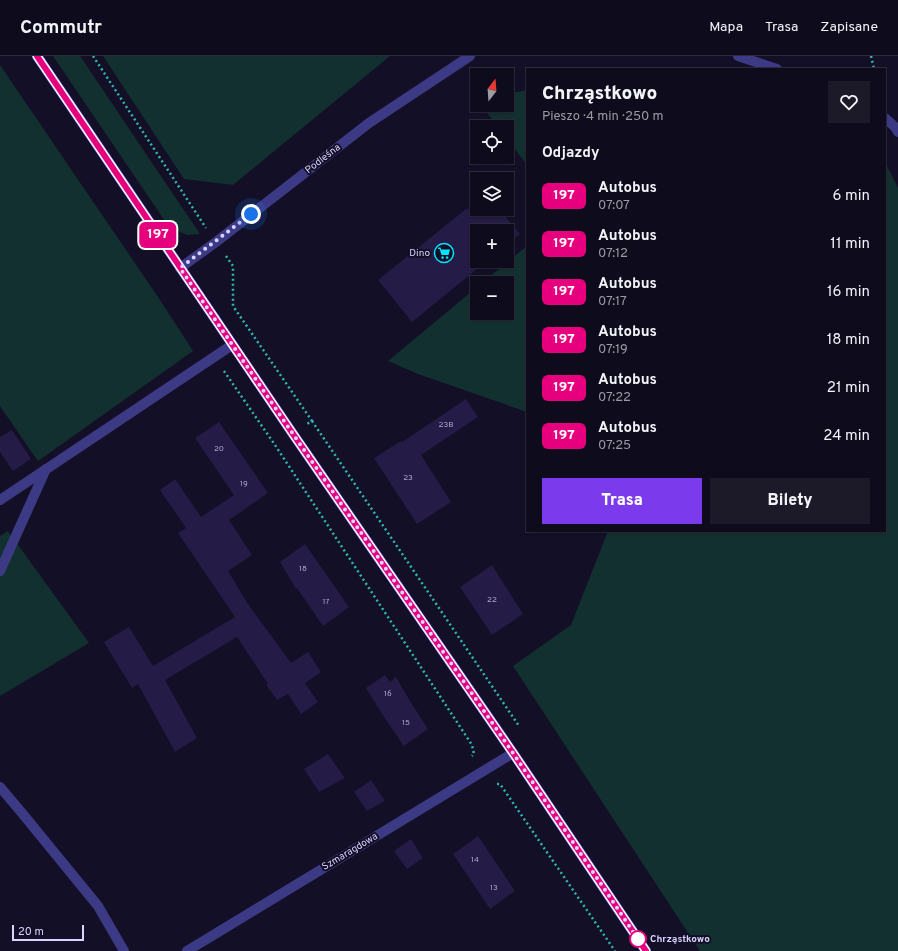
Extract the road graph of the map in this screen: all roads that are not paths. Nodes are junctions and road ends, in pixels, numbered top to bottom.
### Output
1 (37, 56) edge
2 (470, 56) edge
3 (738, 56) edge
4 (774, 68) edge
5 (886, 119) edge
6 (898, 132) edge
7 (180, 268) junction
8 (232, 345) junction
9 (46, 469) junction
10 (0, 500) edge
11 (0, 571) edge
12 (513, 753) junction
13 (0, 787) edge
14 (124, 951) edge
15 (187, 951) edge
16 (646, 951) edge

1 - 7 street
2 - 7 street, Podleśna
3 - 4 street
5 - 6 street
7 - 8 street
8 - 9 street
8 - 12 street
9 - 10 street
9 - 11 street
12 - 15 street, Szmaragdowa
12 - 16 street
13 - 14 street

